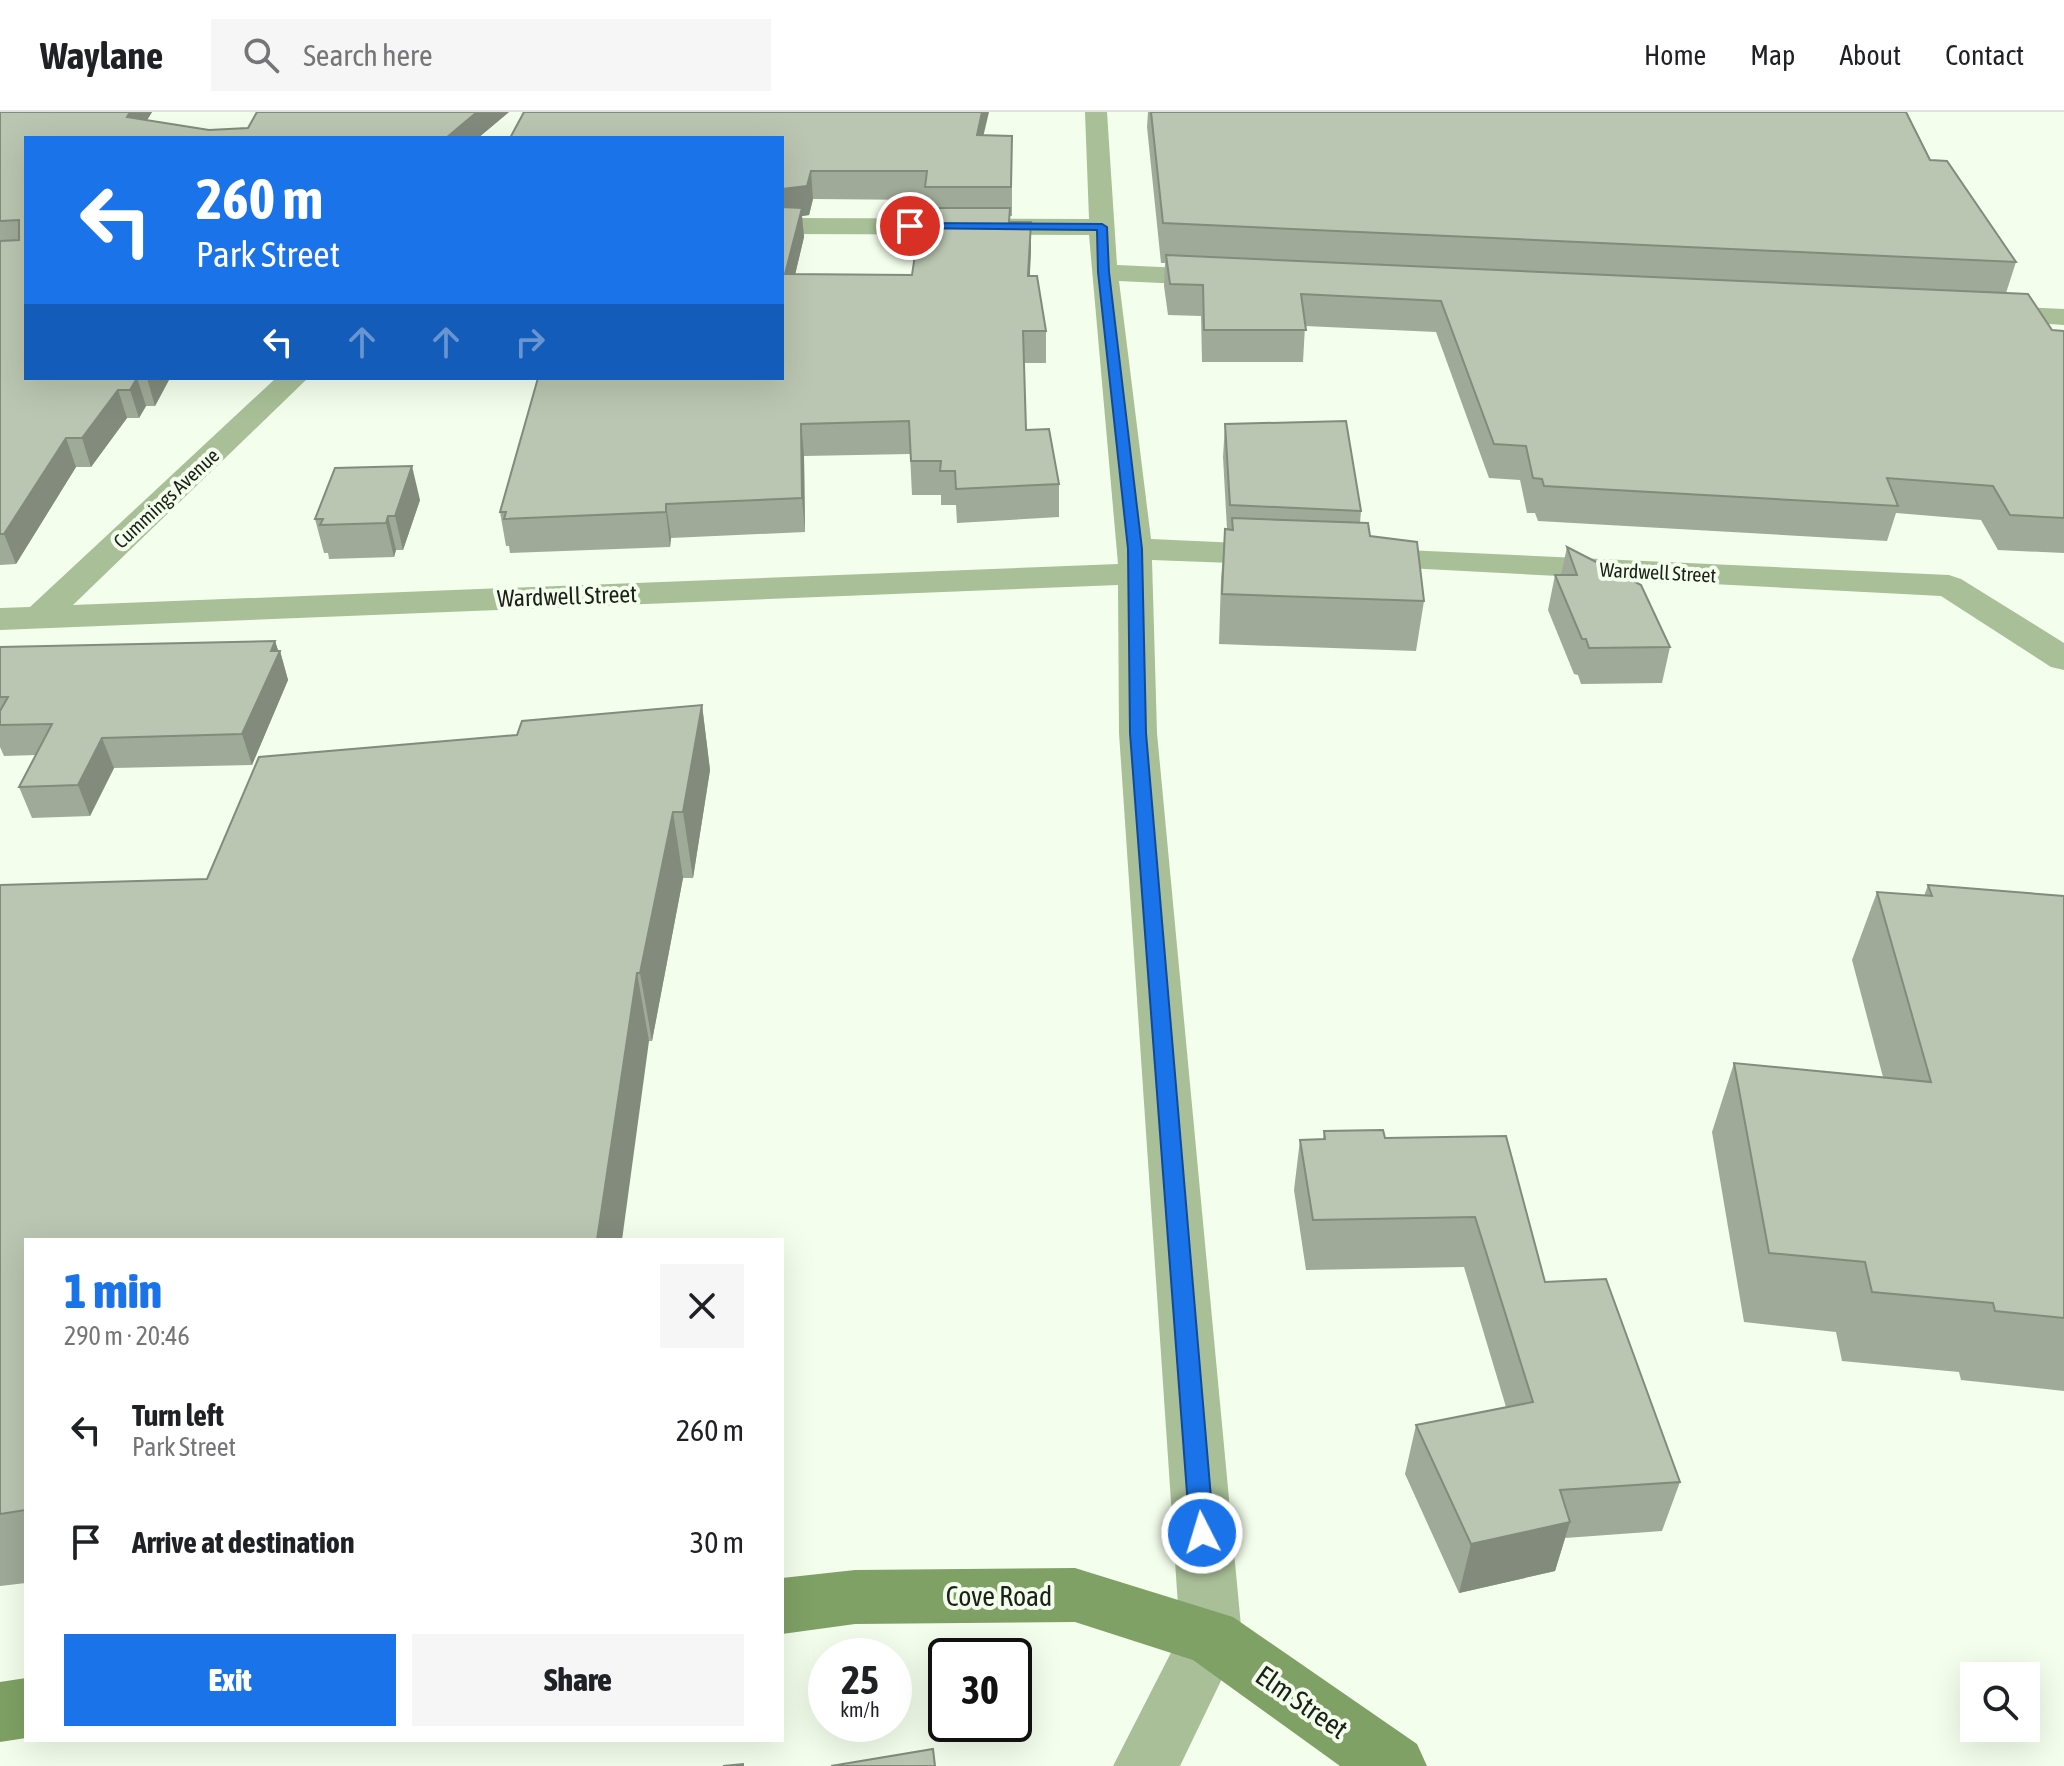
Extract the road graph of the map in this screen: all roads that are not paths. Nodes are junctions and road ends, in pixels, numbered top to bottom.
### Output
1 (1096, 112) edge
2 (784, 226) edge
3 (1102, 227) junction
4 (1104, 272) junction
5 (1245, 279) edge
6 (1954, 312) edge
7 (2064, 317) edge
8 (291, 380) edge
9 (1134, 562) junction
10 (39, 618) junction
11 (0, 619) edge
12 (2064, 659) edge
13 (784, 1606) edge
14 (1211, 1637) junction
15 (24, 1708) edge
16 (0, 1712) edge
17 (1146, 1766) edge
18 (1394, 1766) edge

1 - 3 street
2 - 3 street
3 - 4 street
4 - 5 street
4 - 9 street
6 - 7 street
8 - 10 street, Cummings Avenue
9 - 10 street, Wardwell Street
9 - 12 street, Wardwell Street
9 - 14 street
10 - 11 street, Wardwell Street
13 - 14 main road, Cove Road
14 - 17 street
14 - 18 main road, Elm Street
15 - 16 main road

